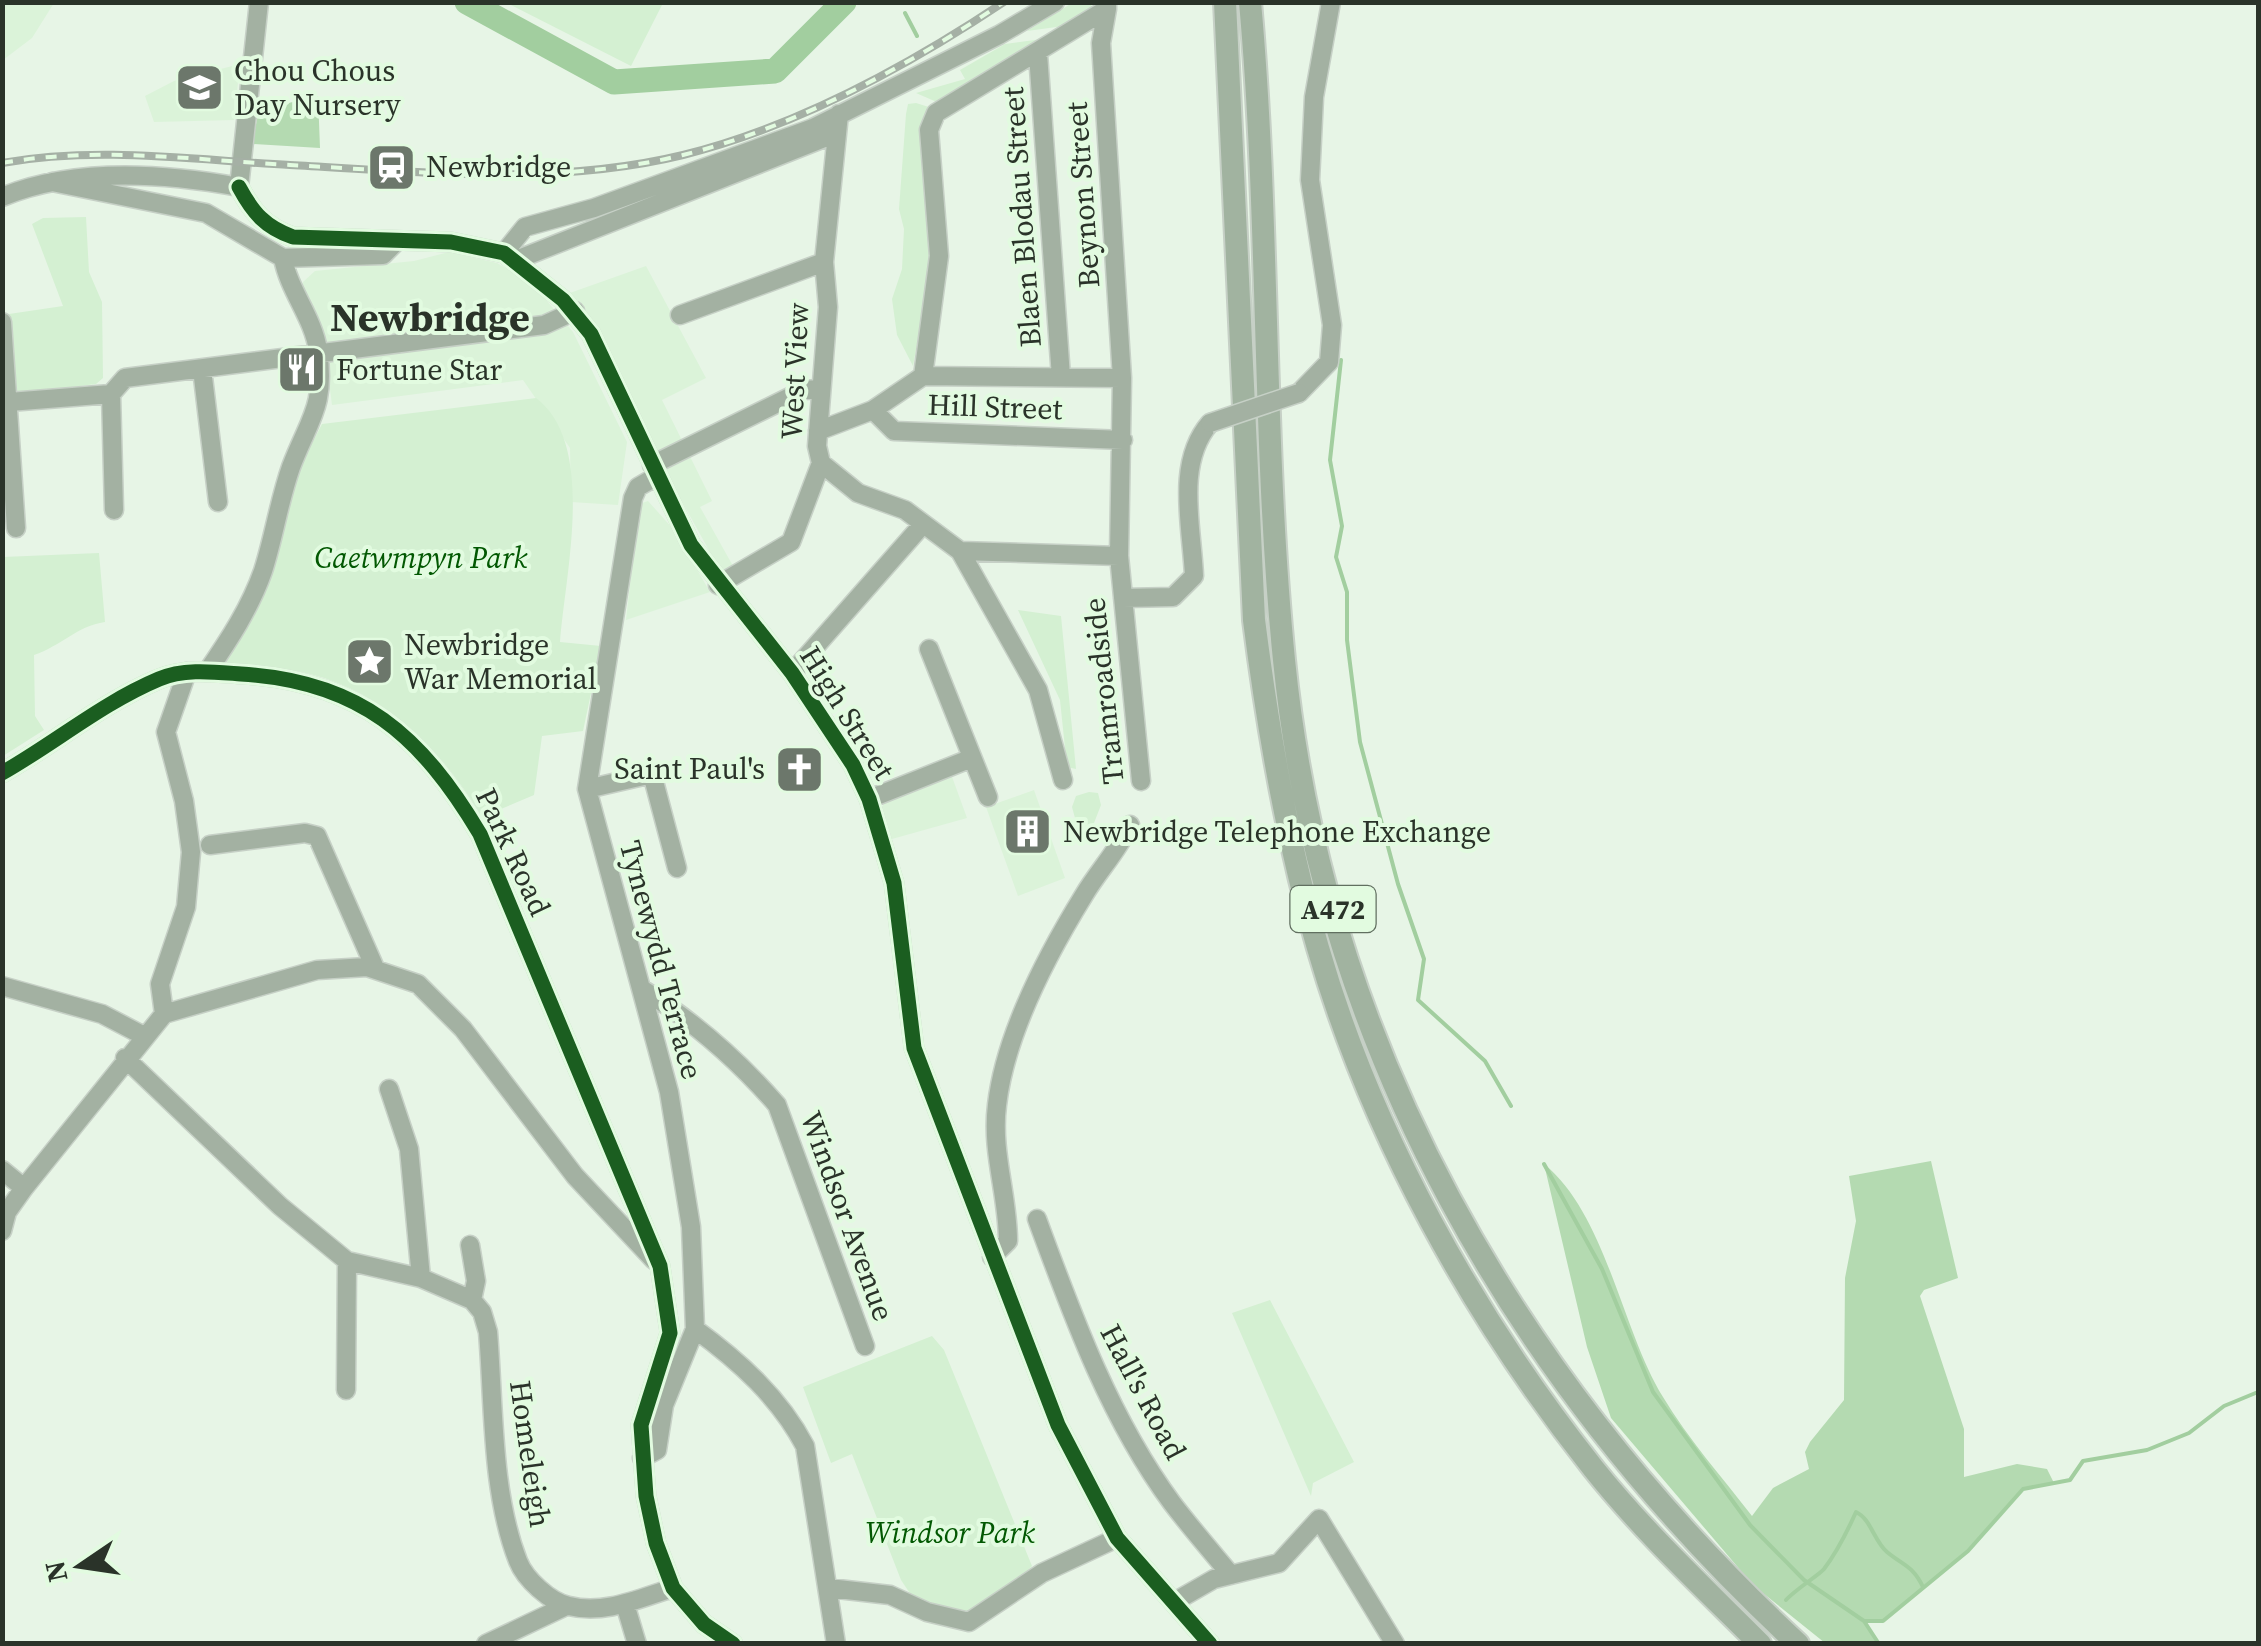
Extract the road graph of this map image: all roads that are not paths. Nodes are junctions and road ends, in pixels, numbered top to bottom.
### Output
1 (259, 2) edge
2 (1054, 2) edge
3 (1250, 2) edge
4 (1331, 2) edge
5 (1107, 6) edge
6 (1226, 14) edge
7 (1038, 54) junction
8 (839, 114) junction
9 (837, 133) junction
10 (52, 182) junction
11 (239, 187) junction
12 (2, 197) edge
13 (398, 241) junction
14 (510, 256) junction
15 (282, 258) junction
16 (824, 262) junction
17 (575, 311) junction
18 (680, 315) dead end
19 (2, 322) edge
20 (318, 354) junction
21 (202, 370) junction
22 (924, 376) junction
23 (1061, 376) junction
24 (1122, 378) junction
25 (820, 388) junction
26 (111, 394) junction
27 (9, 402) junction
28 (873, 410) junction
29 (818, 431) junction
30 (1123, 440) junction
31 (820, 462) junction
32 (654, 470) junction
33 (218, 502) dead end
34 (114, 510) dead end
35 (923, 524) junction
36 (16, 528) dead end
37 (960, 551) junction
38 (1119, 556) junction
39 (718, 585) junction
40 (1122, 598) junction
41 (928, 649) dead end
42 (187, 672) junction
43 (207, 672) junction
44 (792, 673) junction
45 (972, 758) junction
46 (2, 773) edge
47 (1063, 780) dead end
48 (1141, 781) dead end
49 (588, 790) junction
50 (988, 797) dead end
51 (869, 800) junction
52 (1130, 825) dead end
53 (210, 845) dead end
54 (676, 868) dead end
55 (376, 968) junction
56 (2, 986) edge
57 (642, 989) junction
58 (164, 1014) junction
59 (144, 1036) junction
60 (126, 1058) junction
61 (389, 1090) dead end
62 (2, 1170) edge
63 (24, 1188) junction
64 (1037, 1219) dead end
65 (2, 1231) edge
66 (470, 1245) dead end
67 (992, 1257) junction
68 (347, 1260) junction
69 (660, 1266) junction
70 (421, 1278) junction
71 (472, 1300) junction
72 (696, 1328) junction
73 (865, 1346) dead end
74 (346, 1390) dead end
75 (642, 1458) junction
76 (1117, 1538) junction
77 (1231, 1574) junction
78 (674, 1588) junction
79 (828, 1588) junction
80 (1174, 1602) junction
81 (626, 1604) junction
82 (566, 1606) junction
83 (486, 1644) edge
84 (636, 1644) edge
85 (733, 1644) edge
86 (836, 1644) edge
87 (1210, 1644) edge
88 (1395, 1644) edge
89 (1760, 1644) edge
90 (1798, 1644) edge

1 - 11 street
2 - 8 street
3 - 90 main road, A472
4 - 40 street, bridge
5 - 7 street
5 - 24 street, Beynon Street
6 - 89 main road, A472
7 - 22 street
7 - 23 street, Blaen Blodau Street
8 - 9 street, West View
8 - 14 street
9 - 14 street
9 - 16 street, West View
10 - 11 street
10 - 12 street
10 - 15 street
11 - 13 street
13 - 14 street
13 - 15 street
14 - 17 street, High Street
15 - 20 street
16 - 18 street
16 - 25 street, West View
17 - 20 street
17 - 32 street, High Street
19 - 27 street
20 - 21 street
20 - 43 street
21 - 26 street
21 - 33 street
22 - 23 street
22 - 28 street
23 - 24 street
24 - 30 street, Beynon Street
25 - 29 street, West View
25 - 32 street
26 - 27 street
26 - 34 street
27 - 36 street
28 - 29 street
28 - 30 street, Hill Street
29 - 31 street, West View
30 - 38 street, Tramroadside
31 - 35 street
31 - 39 street, West View
32 - 39 street, High Street
32 - 49 street, Tynewydd Terrace
35 - 37 street
35 - 44 street
37 - 38 street
37 - 47 street
38 - 40 street, Tramroadside
39 - 44 street, High Street
40 - 48 street, Tramroadside
41 - 45 street
42 - 43 street, Park Road
42 - 46 street, Park Road
42 - 58 street
43 - 69 street, Park Road
44 - 51 street, High Street
45 - 50 street
45 - 51 street
49 - 54 street
49 - 57 street, Tynewydd Terrace
51 - 67 street, High Street
52 - 67 street, Tramroadside
53 - 55 street
55 - 58 street
55 - 69 street
56 - 59 street
57 - 72 street, Tynewydd Terrace
57 - 73 street, Windsor Avenue
58 - 59 street
59 - 60 street
60 - 63 street
60 - 68 street
61 - 70 street
62 - 63 street
63 - 65 street
64 - 77 street, Hall's Road
66 - 71 street, Homeleigh
67 - 76 street, High Street
68 - 70 street
68 - 74 street
69 - 75 street, Park Road
70 - 71 street
71 - 82 street, Homeleigh
72 - 75 street, Tynewydd Terrace
72 - 79 street
75 - 78 street
76 - 79 street
76 - 80 street, High Street
77 - 80 street
77 - 88 street
78 - 81 street
78 - 85 street
79 - 86 street
80 - 87 street, High Street
81 - 82 street
81 - 84 street
82 - 83 street

